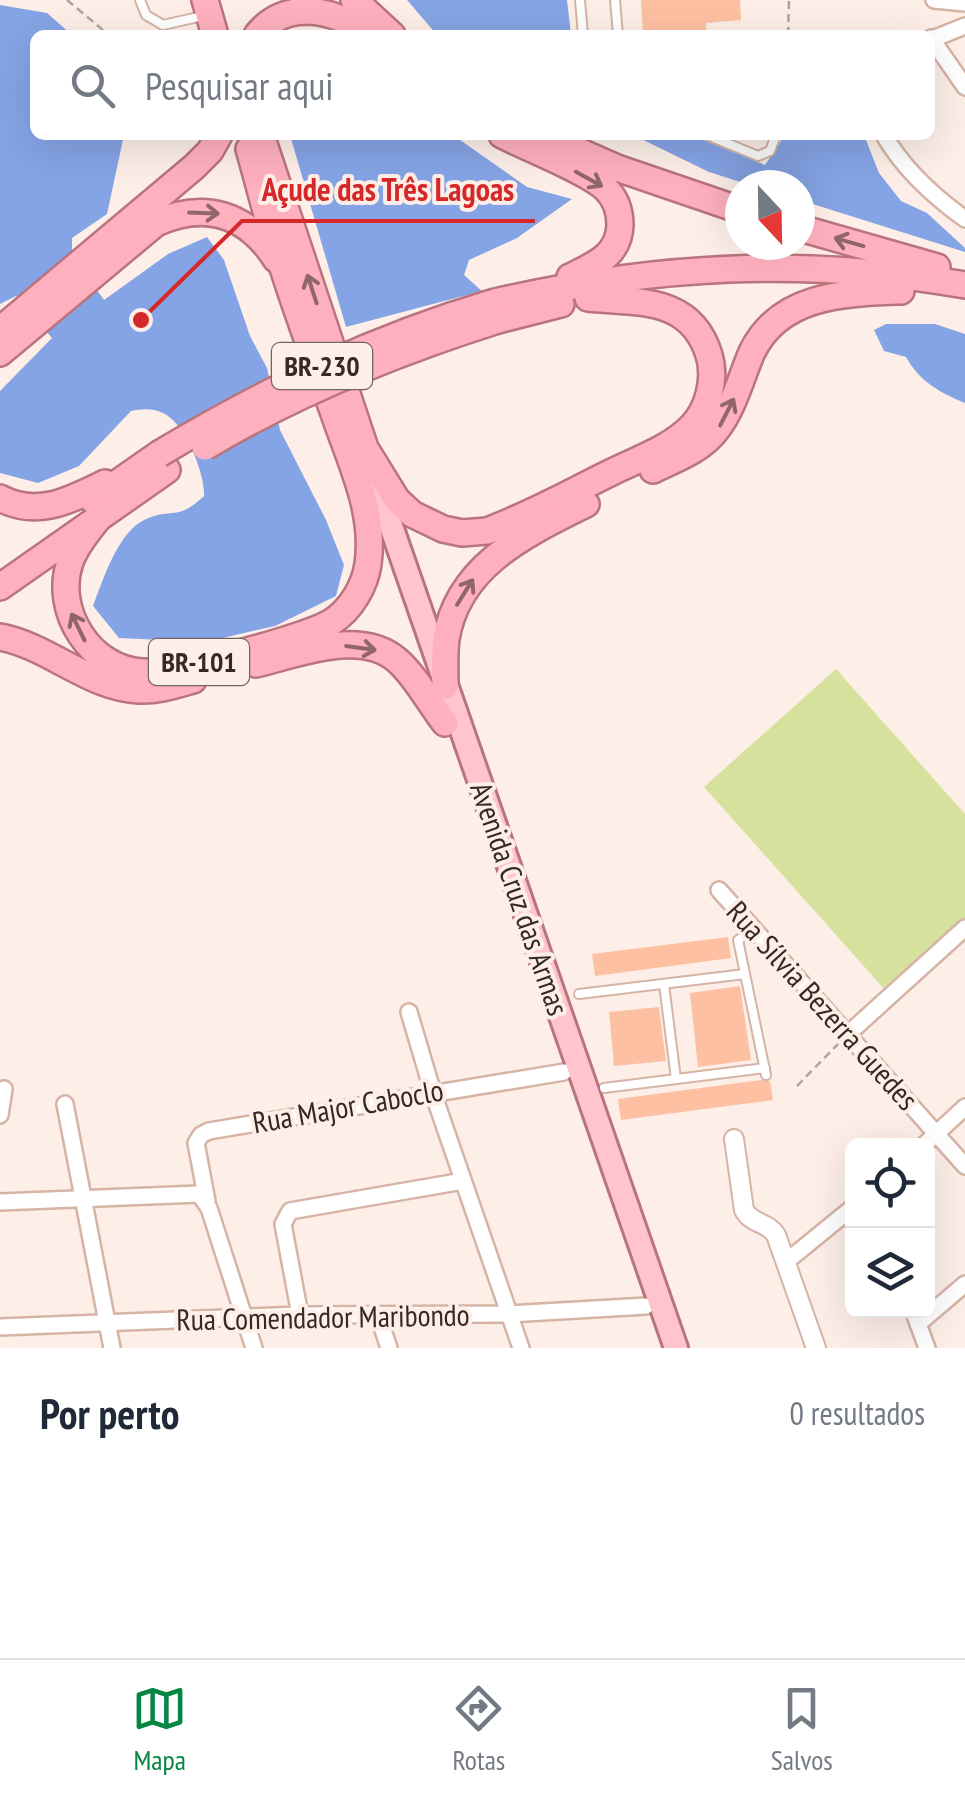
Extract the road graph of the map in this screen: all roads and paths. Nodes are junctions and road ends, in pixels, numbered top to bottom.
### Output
1 (68, 0) edge
2 (140, 0) edge
3 (354, 0) edge
4 (580, 0) edge
5 (615, 0) edge
6 (789, 0) edge
7 (934, 0) edge
8 (965, 2) edge
9 (212, 12) edge
10 (965, 26) edge
11 (103, 30) edge
12 (261, 30) edge
13 (360, 30) edge
14 (387, 30) edge
15 (582, 30) edge
16 (618, 30) edge
17 (788, 30) edge
18 (935, 37) edge
19 (935, 45) edge
20 (965, 87) edge
21 (216, 140) edge
22 (245, 140) edge
23 (263, 140) edge
24 (512, 140) edge
25 (553, 140) edge
26 (719, 140) edge
27 (774, 140) edge
28 (887, 140) edge
29 (725, 205) edge
30 (965, 219) edge
31 (815, 232) edge
32 (87, 269) junction
33 (284, 272) junction
34 (965, 276) edge
35 (965, 285) edge
36 (540, 292) junction
37 (900, 292) junction
38 (588, 298) junction
39 (965, 302) edge
40 (497, 311) junction
41 (28, 317) junction
42 (0, 330) edge
43 (0, 353) edge
44 (364, 448) junction
45 (163, 462) junction
46 (132, 470) junction
47 (0, 498) edge
48 (366, 504) junction
49 (104, 511) junction
50 (0, 569) edge
51 (0, 587) edge
52 (0, 637) edge
53 (445, 686) junction
54 (445, 724) junction
55 (719, 890) dead end
56 (965, 928) edge
57 (754, 930) junction
58 (745, 974) junction
59 (664, 984) junction
60 (579, 994) dead end
61 (409, 1012) dead end
62 (848, 1034) junction
63 (564, 1072) junction
64 (676, 1079) junction
65 (797, 1086) dead end
66 (604, 1088) dead end
67 (4, 1089) dead end
68 (433, 1092) junction
69 (65, 1104) dead end
70 (965, 1108) edge
71 (0, 1115) edge
72 (936, 1134) junction
73 (931, 1138) edge
74 (734, 1140) dead end
75 (965, 1166) edge
76 (464, 1181) junction
77 (84, 1197) junction
78 (0, 1202) edge
79 (207, 1202) junction
80 (845, 1214) edge
81 (788, 1261) junction
82 (965, 1284) edge
83 (935, 1304) edge
84 (646, 1306) junction
85 (510, 1314) junction
86 (300, 1315) junction
87 (378, 1316) junction
88 (916, 1318) edge
89 (243, 1319) junction
90 (107, 1323) junction
91 (0, 1327) edge
92 (112, 1348) edge
93 (254, 1348) edge
94 (389, 1348) edge
95 (521, 1348) edge
96 (661, 1348) edge
97 (676, 1348) edge
98 (816, 1348) edge
99 (927, 1348) edge

1 - 11 path
2 - 9 lane
3 - 14 highway
4 - 15 lane
5 - 16 lane
6 - 17 path
7 - 8 street
10 - 18 street
12 - 13 highway
19 - 20 street
21 - 32 highway
22 - 33 highway, BR-101
44 -> 23 highway
24 -> 36 highway
25 - 29 highway
26 - 27 lane
28 - 30 street
34 -> 31 highway
32 -> 33 highway
32 - 41 highway
33 - 48 highway, BR-101
35 - 36 highway
36 - 40 highway
37 - 38 highway, BR-101
37 - 39 highway, BR-101
53 -> 37 highway
38 - 40 highway, BR-101
38 - 44 highway
40 - 45 highway, BR-101, bridge
41 - 42 highway
41 - 43 highway
44 - 53 main road, Avenida Cruz das Armas
45 - 46 highway
45 - 49 highway, BR-101
46 - 47 highway
46 - 50 highway
48 -> 49 highway, BR-101
48 - 54 main road, Avenida Cruz das Armas
49 - 51 highway
52 -> 54 highway
53 - 97 main road, Avenida Cruz das Armas
54 - 63 main road, Avenida Cruz das Armas
55 - 57 street, Rua Sílvia Bezerra Guedes
56 - 62 street
57 - 58 lane
57 - 62 street, Rua Sílvia Bezerra Guedes
58 - 59 lane
58 - 64 lane
59 - 60 lane
59 - 64 lane
61 - 68 street
62 - 65 path
62 - 72 street, Rua Sílvia Bezerra Guedes
63 - 68 street, Rua Major Caboclo
63 - 84 main road, Avenida Cruz das Armas
64 - 66 lane
67 - 71 street
68 - 76 street
68 - 79 street, Rua Major Caboclo
69 - 77 street
70 - 72 street
72 - 73 street
72 - 75 street, Rua Sílvia Bezerra Guedes
74 - 81 street
76 - 85 street
76 - 86 street
77 - 78 street
77 - 79 street
77 - 90 street
79 - 89 street
80 - 81 street
81 - 98 street
82 - 83 street
84 - 85 street, Rua Comendador Maribondo
84 - 96 main road, Avenida Cruz das Armas
85 - 87 street, Rua Comendador Maribondo
85 - 95 street
86 - 87 street, Rua Comendador Maribondo
86 - 89 street, Rua Comendador Maribondo
87 - 94 street
88 - 99 street
89 - 90 street, Rua Comendador Maribondo
89 - 93 street
90 - 91 street, Rua Comendador Maribondo
90 - 92 street

